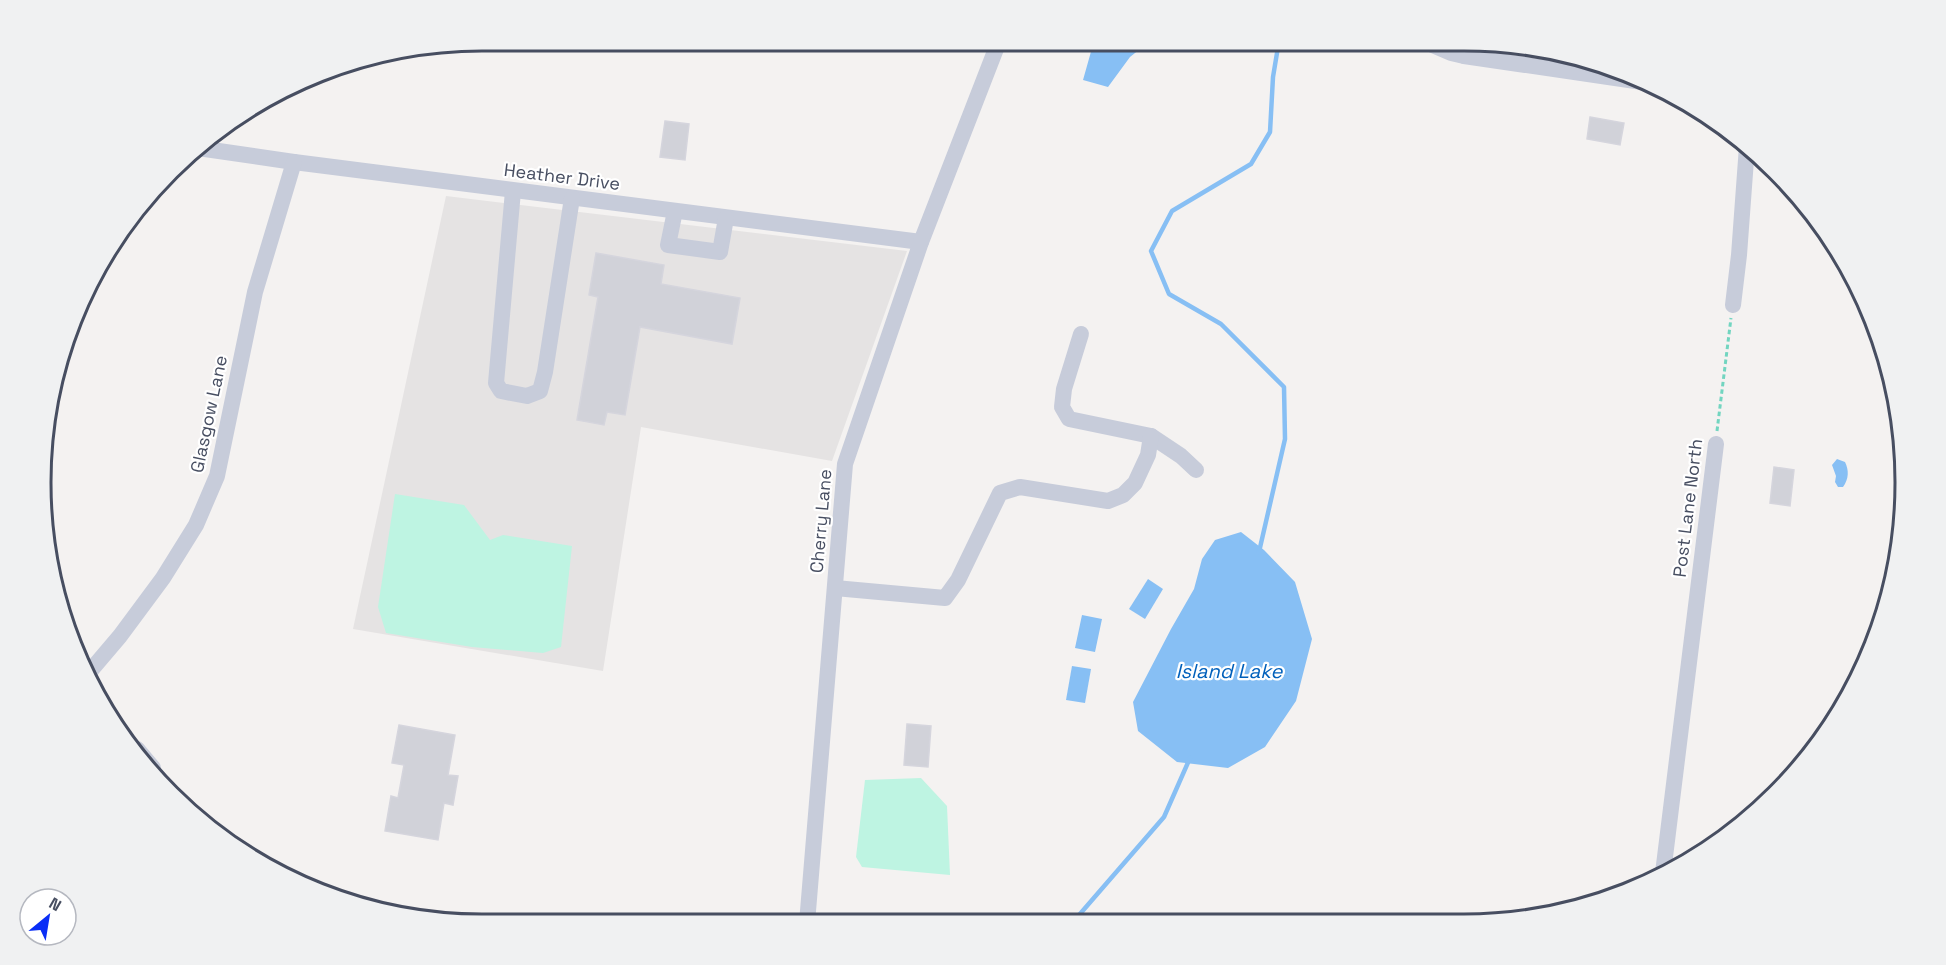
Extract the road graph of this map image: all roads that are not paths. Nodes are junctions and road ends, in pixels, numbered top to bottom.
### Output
1 (995, 51) edge
2 (1486, 52) edge
3 (1602, 74) edge
4 (208, 150) edge
5 (1746, 157) edge
6 (294, 162) junction
7 (513, 190) junction
8 (572, 198) junction
9 (675, 211) junction
10 (726, 218) junction
11 (921, 242) junction
12 (1733, 304) road end
13 (1081, 334) dead end
14 (1151, 435) junction
15 (1716, 444) road end
16 (1196, 470) dead end
17 (835, 588) junction
18 (93, 668) edge
19 (1664, 864) edge
20 (808, 914) edge

1 - 11 street, Cherry Lane
2 - 3 street
4 - 6 street, Heather Drive
5 - 12 street
6 - 7 street, Heather Drive
6 - 18 street, Glasgow Lane
7 - 8 street, Heather Drive
7 - 8 street
8 - 9 street, Heather Drive
9 - 10 street, Heather Drive
9 - 10 street
10 - 11 street, Heather Drive
11 - 17 street, Cherry Lane
13 - 14 street
14 - 16 street
14 - 17 street
15 - 19 street, Post Lane North
17 - 20 street, Cherry Lane

